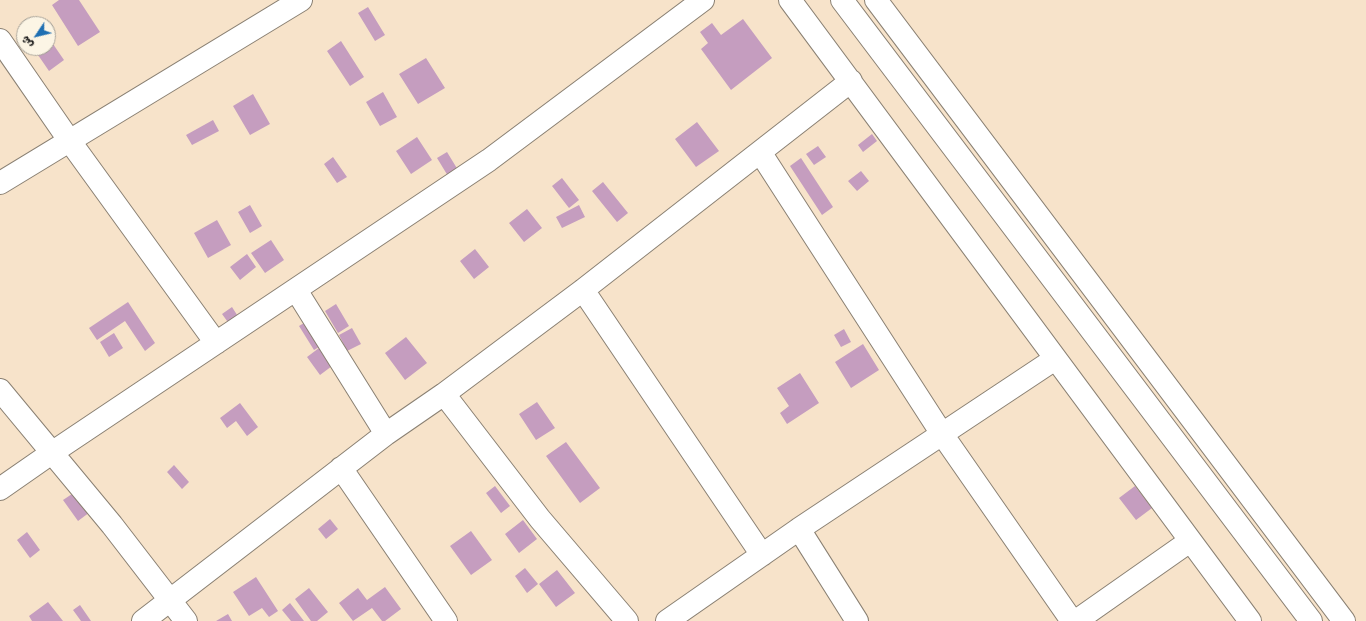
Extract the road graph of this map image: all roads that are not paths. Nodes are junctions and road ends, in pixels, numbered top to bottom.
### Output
1 (301, 0) edge
2 (703, 0) edge
3 (790, 0) edge
4 (842, 0) edge
5 (876, 0) edge
6 (0, 40) edge
7 (851, 81) junction
8 (69, 140) junction
9 (760, 152) junction
10 (0, 183) edge
11 (296, 290) junction
12 (583, 290) junction
13 (216, 343) junction
14 (1056, 359) junction
15 (0, 390) edge
16 (444, 394) junction
17 (386, 434) junction
18 (942, 434) junction
19 (53, 452) junction
20 (341, 468) junction
21 (0, 489) edge
22 (799, 529) junction
23 (1190, 541) junction
24 (762, 555) junction
25 (169, 600) junction
26 (445, 620) edge
27 (143, 621) edge
28 (186, 621) edge
29 (627, 621) edge
30 (667, 621) edge
31 (857, 621) edge
32 (1072, 621) edge
33 (1076, 621) edge
34 (1250, 621) edge
35 (1311, 621) edge
36 (1344, 621) edge

1 - 8 main road
2 - 11 main road
3 - 7 main road
4 - 35 main road
5 - 36 main road
6 - 8 main road
7 - 9 main road
7 - 14 main road
8 - 10 main road
8 - 13 main road
9 - 12 main road
9 - 18 main road
11 - 13 main road
11 - 17 main road
12 - 16 main road
12 - 24 main road
13 - 19 main road
14 - 18 main road
14 - 23 main road
15 - 19 main road
16 - 17 main road
16 - 29 main road
17 - 20 main road
18 - 22 main road
18 - 32 main road
19 - 21 main road
19 - 25 main road
20 - 25 main road
20 - 26 main road
22 - 24 main road
22 - 31 main road
23 - 33 main road
23 - 34 main road
24 - 30 main road
25 - 27 main road
25 - 28 main road

